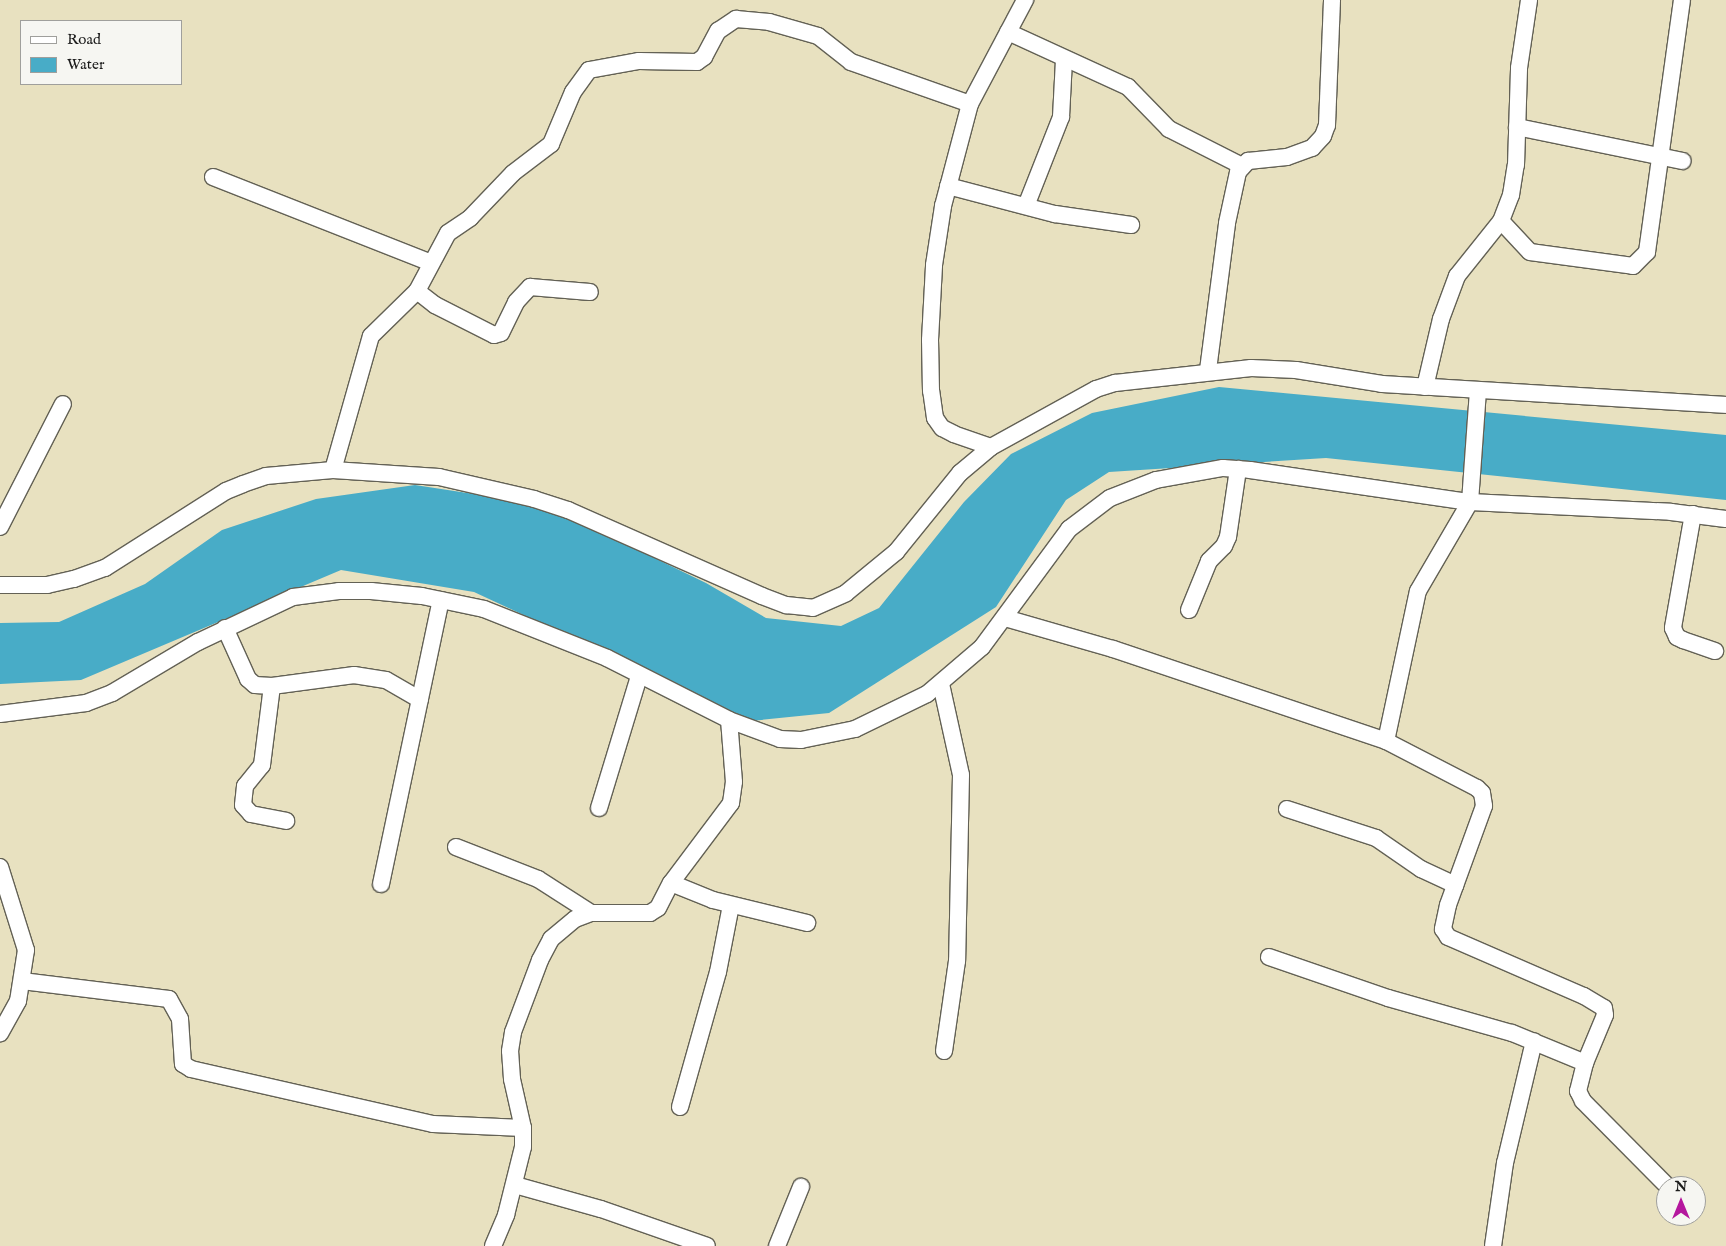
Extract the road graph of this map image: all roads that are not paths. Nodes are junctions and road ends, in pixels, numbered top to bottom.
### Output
1 (1025, 0) edge
2 (1332, 0) edge
3 (1530, 0) edge
4 (1682, 0) edge
5 (1008, 32) junction
6 (1064, 60) junction
7 (970, 104) junction
8 (1517, 127) junction
9 (1658, 156) junction
10 (1683, 161) dead end
11 (1242, 166) junction
12 (213, 177) dead end
13 (948, 186) junction
14 (1026, 206) junction
15 (1501, 221) junction
16 (1131, 225) dead end
17 (431, 263) junction
18 (417, 291) junction
19 (590, 292) dead end
20 (1208, 370) junction
21 (1425, 387) junction
22 (1478, 396) junction
23 (64, 404) dead end
24 (1726, 405) edge
25 (991, 447) junction
26 (1238, 469) junction
27 (332, 470) junction
28 (1470, 498) junction
29 (1693, 514) junction
30 (1726, 519) edge
31 (0, 527) edge
32 (0, 585) edge
33 (441, 600) junction
34 (1189, 610) dead end
35 (1005, 618) junction
36 (225, 628) junction
37 (1715, 651) dead end
38 (638, 676) junction
39 (941, 684) junction
40 (272, 686) junction
41 (420, 700) junction
42 (0, 714) edge
43 (729, 720) junction
44 (1386, 741) junction
45 (599, 808) dead end
46 (1287, 809) dead end
47 (286, 821) dead end
48 (456, 847) dead end
49 (0, 867) edge
50 (671, 883) junction
51 (381, 884) dead end
52 (1456, 885) junction
53 (5, 892) edge
54 (731, 905) junction
55 (590, 913) junction
56 (807, 923) dead end
57 (1269, 957) dead end
58 (22, 982) junction
59 (0, 1033) edge
60 (1534, 1042) junction
61 (944, 1051) dead end
62 (1585, 1063) junction
63 (680, 1107) dead end
64 (524, 1128) junction
65 (1657, 1176) edge
66 (515, 1185) junction
67 (801, 1187) dead end
68 (493, 1246) edge
69 (707, 1246) edge
70 (777, 1246) edge
71 (1494, 1246) edge

1 - 5 street
2 - 11 street
3 - 8 street
4 - 9 street
5 - 6 street
5 - 7 street
6 - 11 street
6 - 14 street
7 - 13 street
7 - 17 street
8 - 9 street
8 - 15 street
9 - 10 street
9 - 15 street
11 - 20 street
12 - 17 street
13 - 14 street
13 - 25 street
14 - 16 street
15 - 21 street
17 - 18 street
18 - 19 street
18 - 27 street
20 - 21 street
20 - 25 street
21 - 22 street
22 - 24 street
22 - 28 street
23 - 31 street
25 - 27 street
26 - 28 street
26 - 34 street
26 - 35 street
27 - 32 street
28 - 29 street
28 - 44 street
29 - 30 street
29 - 37 street
33 - 36 street
33 - 38 street
33 - 41 street
35 - 39 street
35 - 44 street
36 - 40 street
36 - 42 street
38 - 43 street
38 - 45 street
39 - 43 street
39 - 61 street
40 - 41 street
40 - 47 street
41 - 51 street
43 - 50 street
44 - 52 street
46 - 52 street
48 - 55 street
49 - 53 street
50 - 54 street
50 - 55 street
52 - 62 street
53 - 58 street
54 - 56 street
54 - 63 street
55 - 64 street
57 - 60 street
58 - 59 street
58 - 64 street
60 - 62 street
60 - 71 street
62 - 65 street
64 - 66 street
66 - 68 street
66 - 69 street
67 - 70 street

